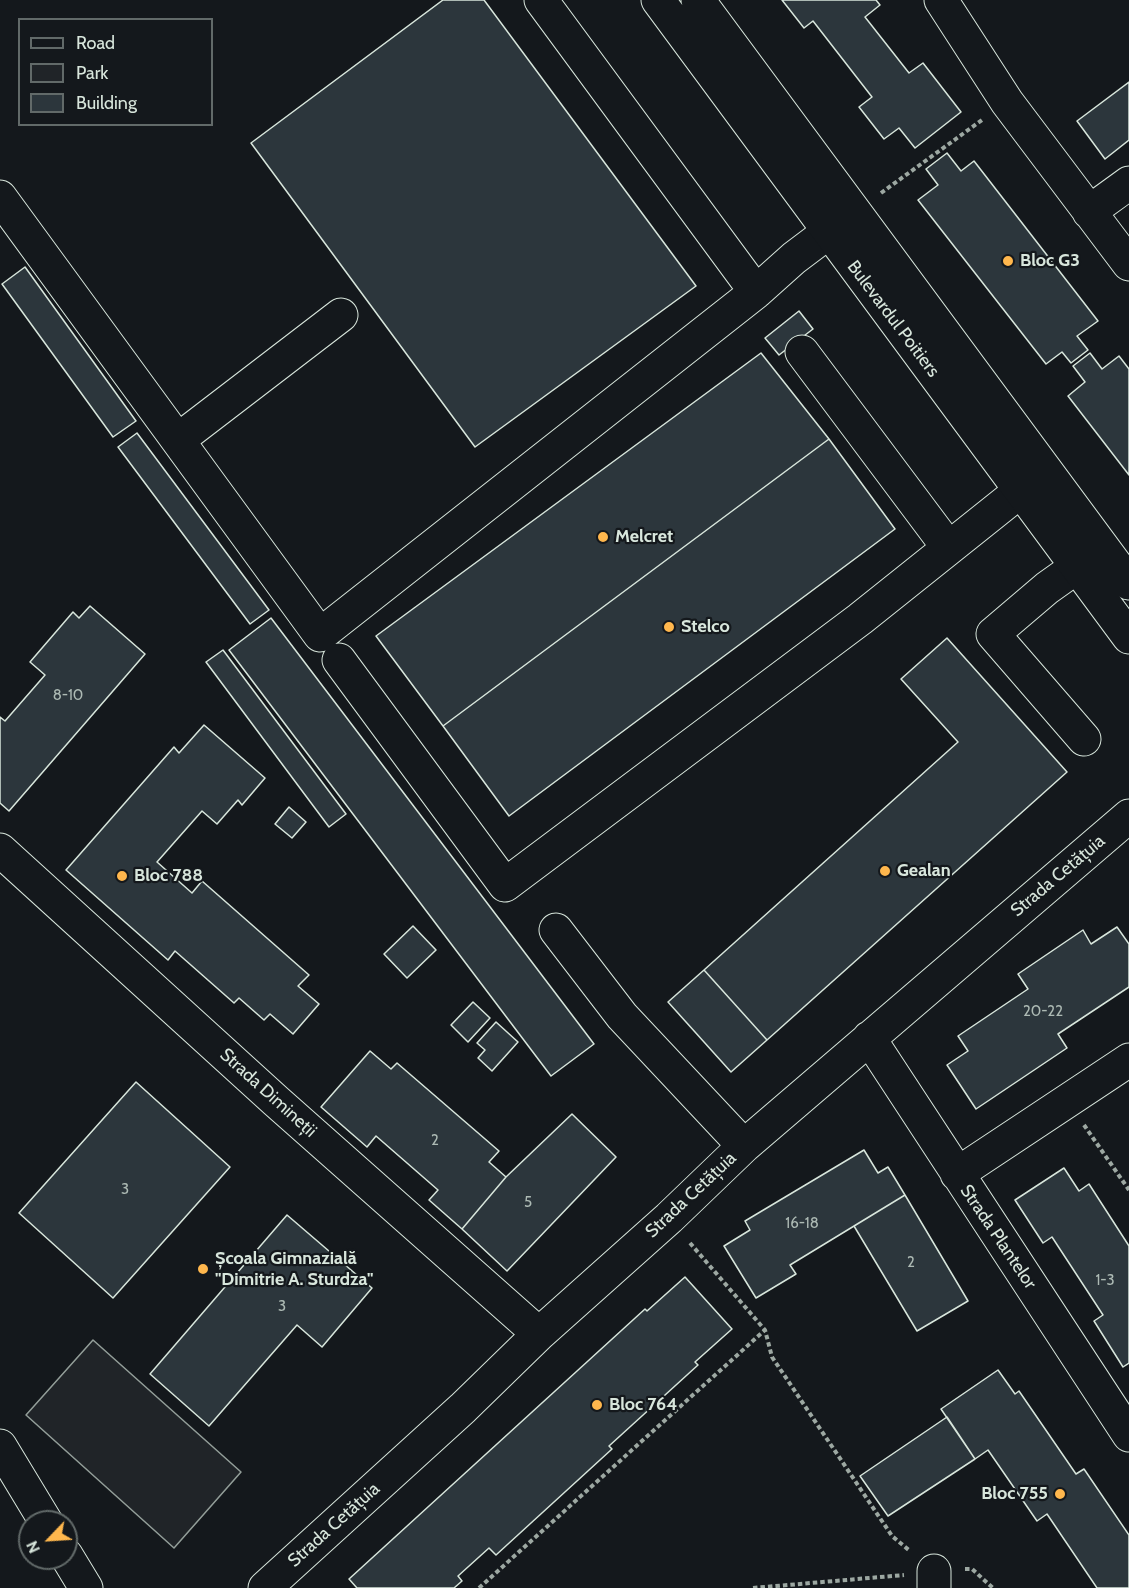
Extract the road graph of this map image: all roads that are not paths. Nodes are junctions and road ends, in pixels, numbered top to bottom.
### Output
1 (541, 0) edge
2 (658, 0) edge
3 (698, 0) edge
4 (941, 0) edge
5 (1129, 183) edge
6 (0, 197) edge
7 (1089, 212) junction
8 (841, 223) junction
9 (1129, 264) edge
10 (756, 292) junction
11 (341, 315) dead end
12 (802, 352) dead end
13 (178, 440) junction
14 (1033, 481) junction
15 (948, 547) junction
16 (1103, 548) junction
17 (1077, 567) junction
18 (1129, 583) edge
19 (1129, 637) edge
20 (339, 660) dead end
21 (1084, 739) dead end
22 (1129, 816) edge
23 (5, 865) edge
24 (556, 930) dead end
25 (869, 1038) junction
26 (1129, 1060) edge
27 (744, 1146) junction
28 (957, 1174) junction
29 (539, 1334) junction
30 (1129, 1435) edge
31 (0, 1446) edge
32 (39, 1510) edge
33 (75, 1570) edge
34 (86, 1588) edge
35 (265, 1588) edge

1 - 10 street
2 - 8 street, Bulevardul Poitiers
3 - 8 street, Bulevardul Poitiers
4 - 7 street
5 - 7 street
6 - 13 street
7 - 9 street
8 - 10 street
8 - 14 street, Bulevardul Poitiers
10 - 13 street
11 - 13 street
12 - 15 street
14 - 15 street
14 - 16 street, Bulevardul Poitiers
14 - 17 street, Bulevardul Poitiers
15 - 20 street
16 - 17 street
16 - 18 street, Bulevardul Poitiers
17 - 19 street, Bulevardul Poitiers
17 - 21 street
22 - 25 street, Strada Cetățuia
23 - 29 street, Strada Dimineții
24 - 27 street
25 - 27 street, Strada Cetățuia
25 - 28 street, Strada Plantelor
26 - 28 street
27 - 29 street, Strada Cetățuia
28 - 30 street, Strada Plantelor
29 - 35 street, Strada Cetățuia
31 - 32 street
33 - 34 street

